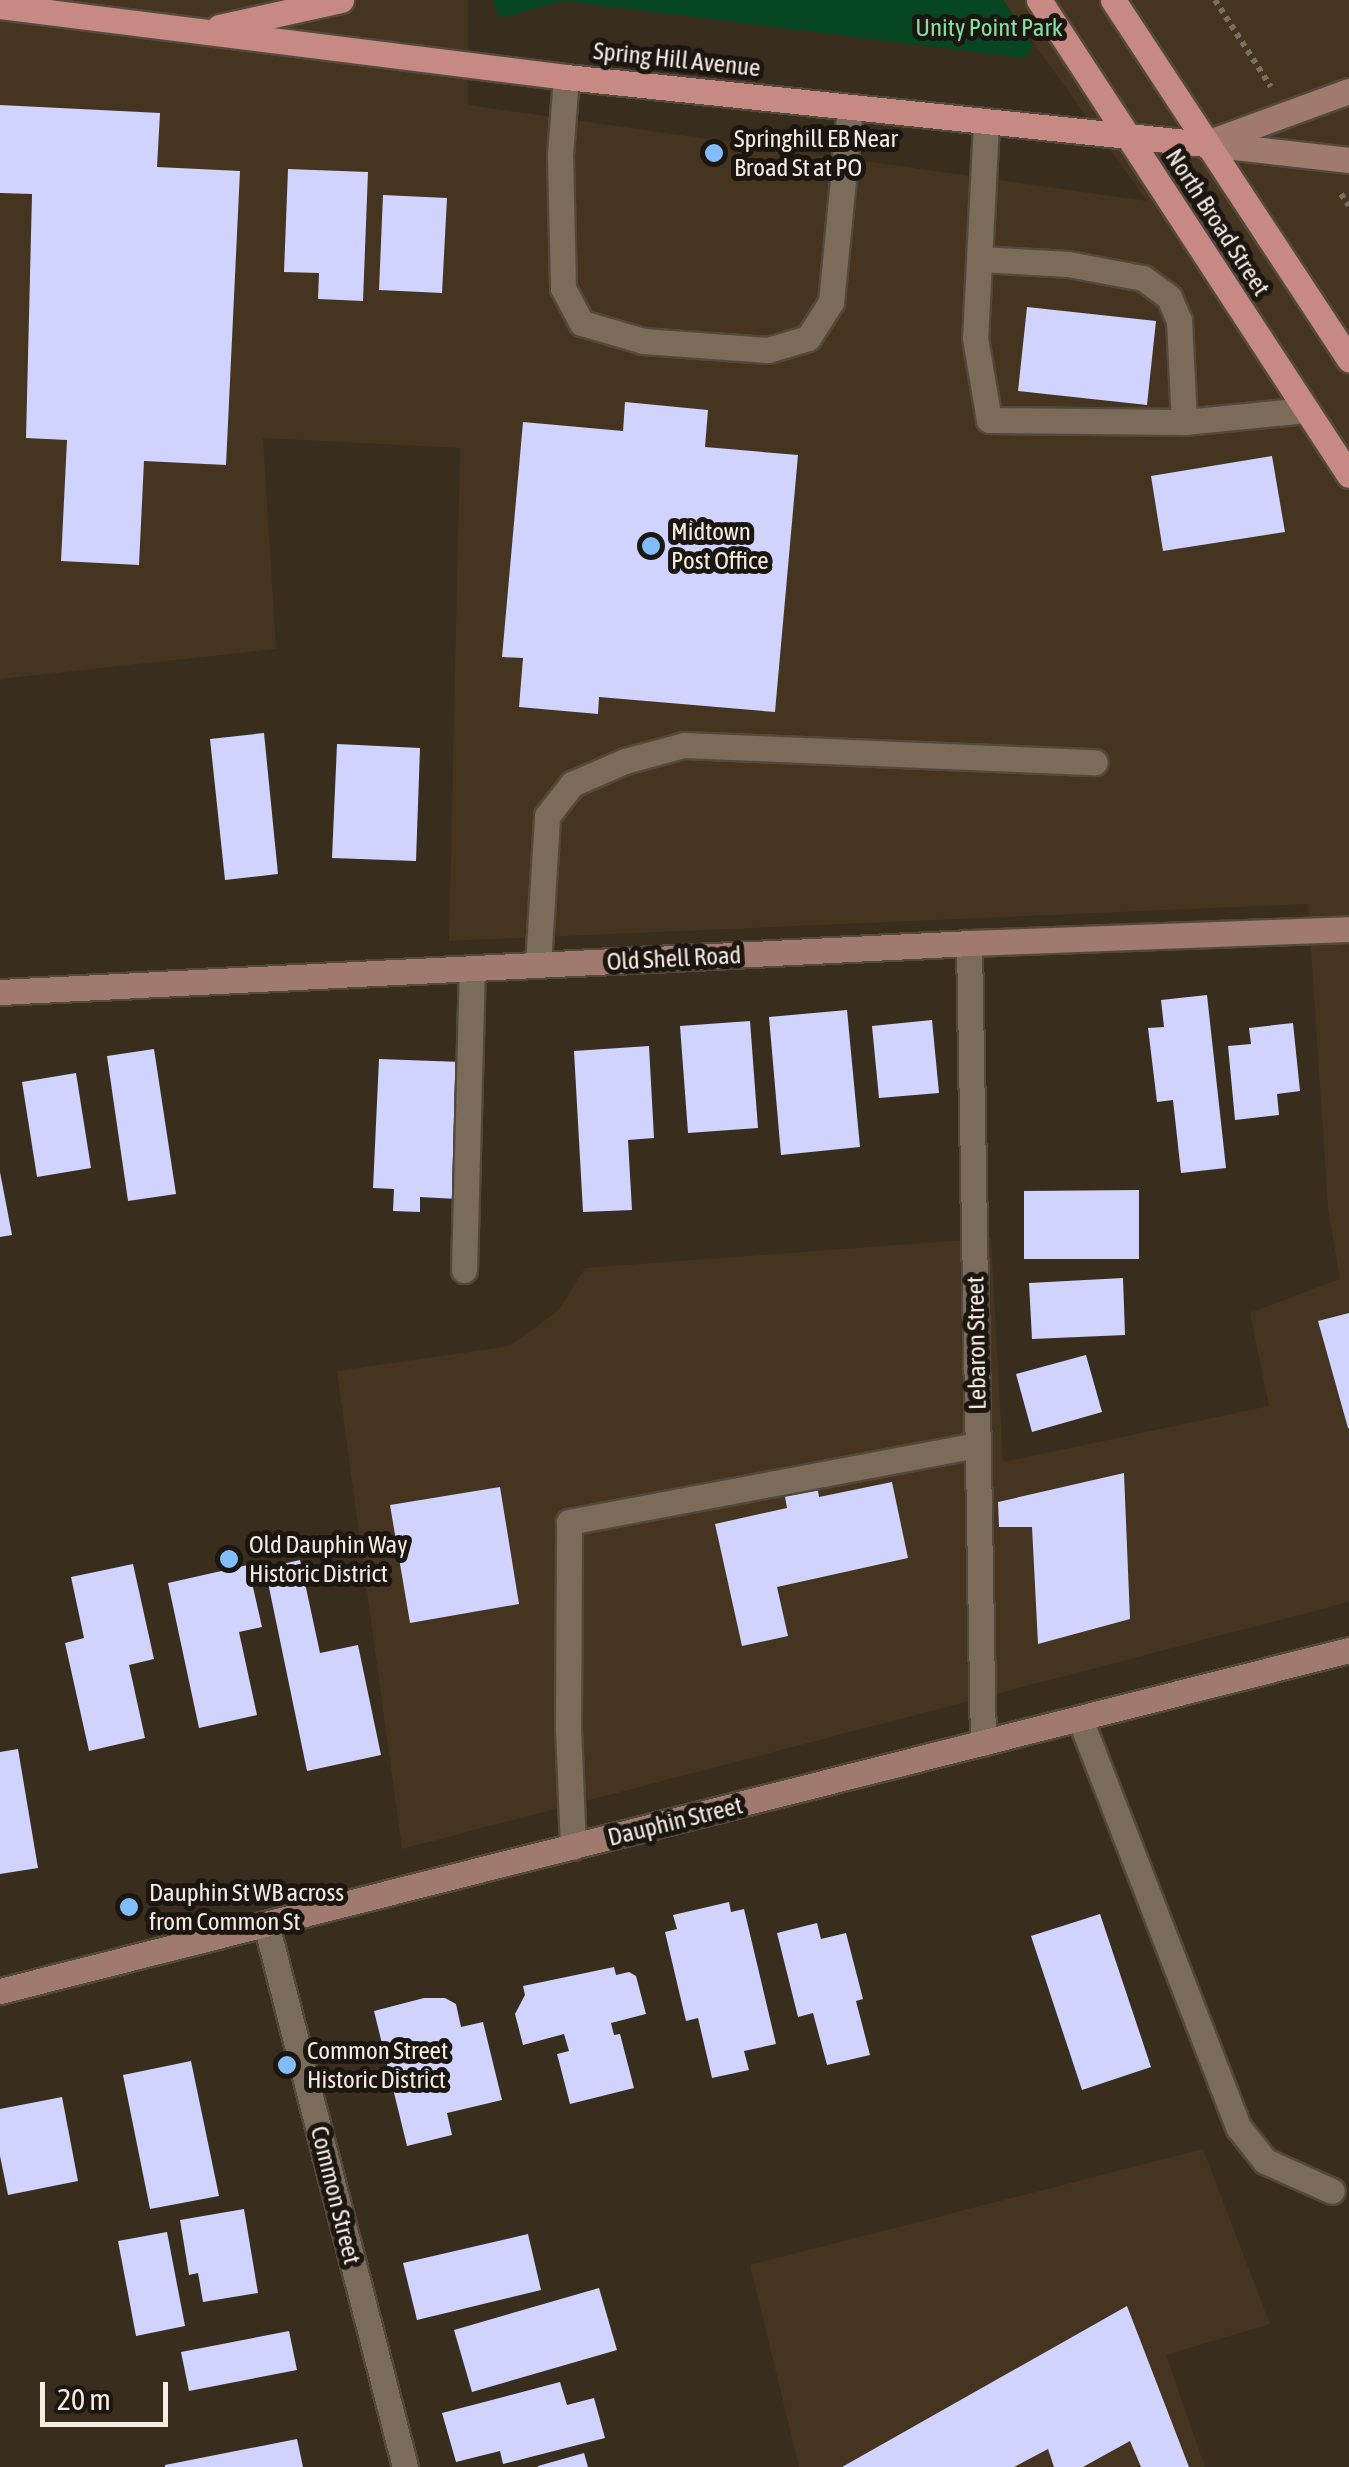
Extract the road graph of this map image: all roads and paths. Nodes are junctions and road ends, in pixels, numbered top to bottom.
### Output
1 (340, 0) edge
2 (1039, 0) edge
3 (1113, 0) edge
4 (1215, 0) edge
5 (0, 6) edge
6 (199, 32) junction
7 (1251, 56) dead end
8 (566, 77) junction
9 (1349, 91) edge
10 (850, 108) junction
11 (986, 123) junction
12 (1127, 136) junction
13 (1204, 144) junction
14 (1349, 160) edge
15 (981, 260) junction
16 (1349, 360) edge
17 (1066, 408) dead end
18 (1121, 409) dead end
19 (1306, 410) junction
20 (1032, 421) junction
21 (1174, 423) junction
22 (1349, 476) edge
23 (1095, 762) dead end
24 (1349, 929) edge
25 (969, 943) junction
26 (538, 964) junction
27 (472, 968) junction
28 (0, 992) edge
29 (464, 1270) dead end
30 (978, 1445) junction
31 (1349, 1650) edge
32 (1080, 1718) junction
33 (983, 1743) junction
34 (573, 1846) junction
35 (266, 1924) junction
36 (0, 1991) edge
37 (1332, 2191) dead end
38 (405, 2467) edge

1 - 6 main road
2 - 12 main road, North Broad Street
3 - 13 main road, North Broad Street
4 - 7 path
5 - 6 main road, Spring Hill Avenue
6 - 8 main road, Spring Hill Avenue
8 - 10 main road, Spring Hill Avenue
8 - 10 street
9 - 13 street
10 - 11 main road, Spring Hill Avenue
11 - 12 main road, Spring Hill Avenue
11 - 15 street
12 - 13 main road, Spring Hill Avenue
12 - 19 main road, North Broad Street
13 - 14 street, Spring Hill Avenue
13 - 16 main road, North Broad Street
15 - 20 street
15 - 21 street
17 - 20 street
18 - 21 street
19 - 21 street
19 - 22 main road, North Broad Street
20 - 21 street
23 - 26 street
24 - 25 street, Old Shell Road
25 - 26 street, Old Shell Road
25 - 30 street, Lebaron Street
26 - 27 street, Old Shell Road
27 - 28 street, Old Shell Road
27 - 29 street
30 - 33 street, Lebaron Street
30 - 34 street
31 - 32 street, Dauphin Street
32 - 33 street, Dauphin Street
32 - 37 street
33 - 34 street, Dauphin Street
34 - 35 street, Dauphin Street
35 - 36 street, Dauphin Street
35 - 38 street, Common Street

